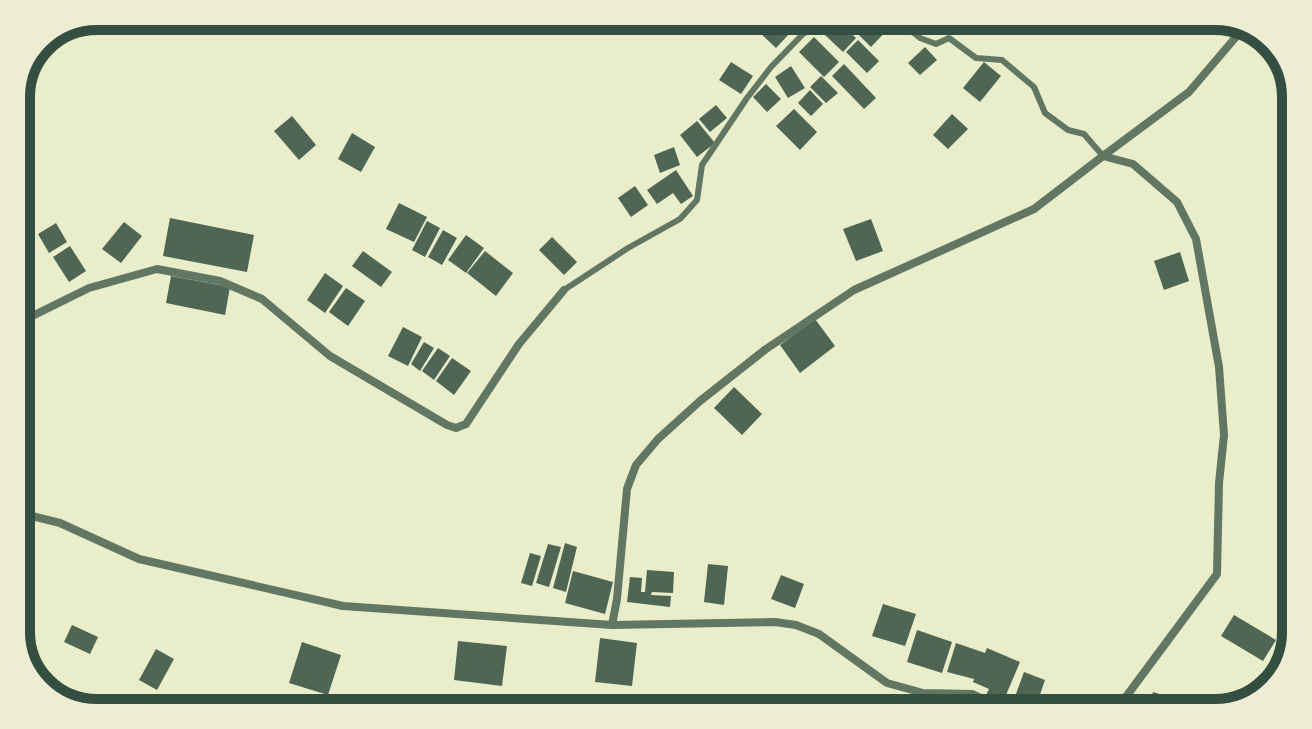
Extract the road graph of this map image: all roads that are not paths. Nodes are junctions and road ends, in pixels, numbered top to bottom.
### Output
1 (809, 30) edge
2 (910, 30) edge
3 (1238, 34) edge
4 (1103, 156) junction
5 (564, 290) joint
6 (30, 317) edge
7 (30, 516) edge
8 (612, 625) junction
9 (983, 699) edge
10 (1124, 699) edge

1 - 5 lane
2 - 4 lane
3 - 4 street
4 - 8 street
4 - 10 street
5 - 6 street
7 - 8 street
8 - 9 street

